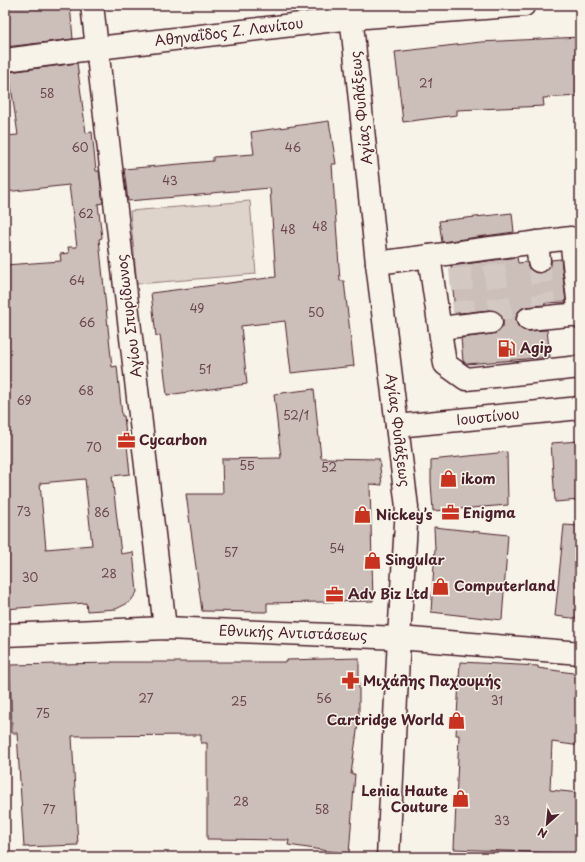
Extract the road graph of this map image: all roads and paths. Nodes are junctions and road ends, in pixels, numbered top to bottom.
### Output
1 (92, 5) edge
2 (524, 5) edge
3 (351, 11) edge
4 (98, 48) junction
5 (5, 60) edge
6 (429, 256) junction
7 (377, 263) junction
8 (539, 313) dead end
9 (580, 314) edge
10 (580, 317) edge
11 (491, 322) dead end
12 (440, 328) junction
13 (580, 367) edge
14 (580, 408) edge
15 (396, 426) junction
16 (165, 628) junction
17 (5, 635) edge
18 (399, 638) junction
19 (580, 653) edge
20 (388, 857) edge

1 - 4 street, Αγίου Σπυρίδωνος
2 - 3 street, Αθηναΐδος Ζ. Λανίτου
3 - 4 street, Αθηναΐδος Ζ. Λανίτου
3 - 7 street, Αγίας Φυλάξεως
4 - 5 street, Αθηναΐδος Ζ. Λανίτου
4 - 16 street, Αγίου Σπυρίδωνος
6 - 7 street
6 - 9 street
6 - 12 street
7 - 15 street, Αγίας Φυλάξεως
8 - 9 street
9 - 10 street
11 - 12 street
12 - 13 street
14 - 15 street, Ιουστίνου
15 - 18 street, Αγίας Φυλάξεως
16 - 17 street, Εθνικής Αντιστάσεως
16 - 18 street, Εθνικής Αντιστάσεως
18 - 19 street, Εθνικής Αντιστάσεως
18 - 20 street, Αγίας Φυλάξεως

